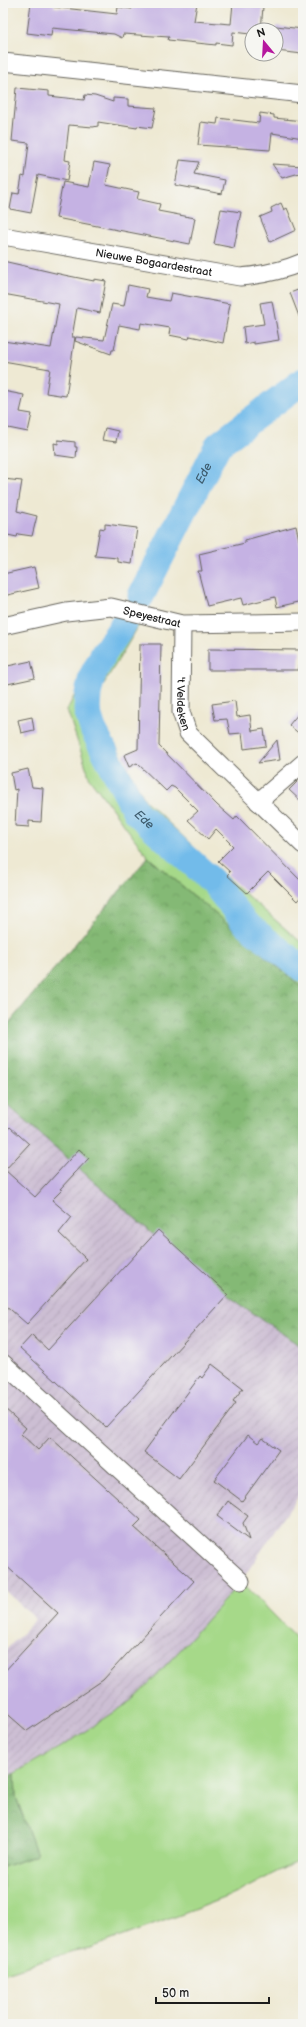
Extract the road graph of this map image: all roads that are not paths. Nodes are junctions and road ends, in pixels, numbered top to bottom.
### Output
1 (3, 62) edge
2 (303, 94) edge
3 (3, 236) edge
4 (303, 262) edge
5 (303, 622) edge
6 (182, 624) junction
7 (3, 626) edge
8 (303, 763) edge
9 (258, 802) junction
10 (303, 845) edge
11 (3, 1363) edge
12 (241, 1581) dead end

1 - 2 street
3 - 4 street, Nieuwe Bogaardestraat
5 - 6 street, Speyestraat
6 - 7 street, Speyestraat
6 - 9 street, 't Veldeken
8 - 9 street
9 - 10 street, 't Veldeken
11 - 12 street

